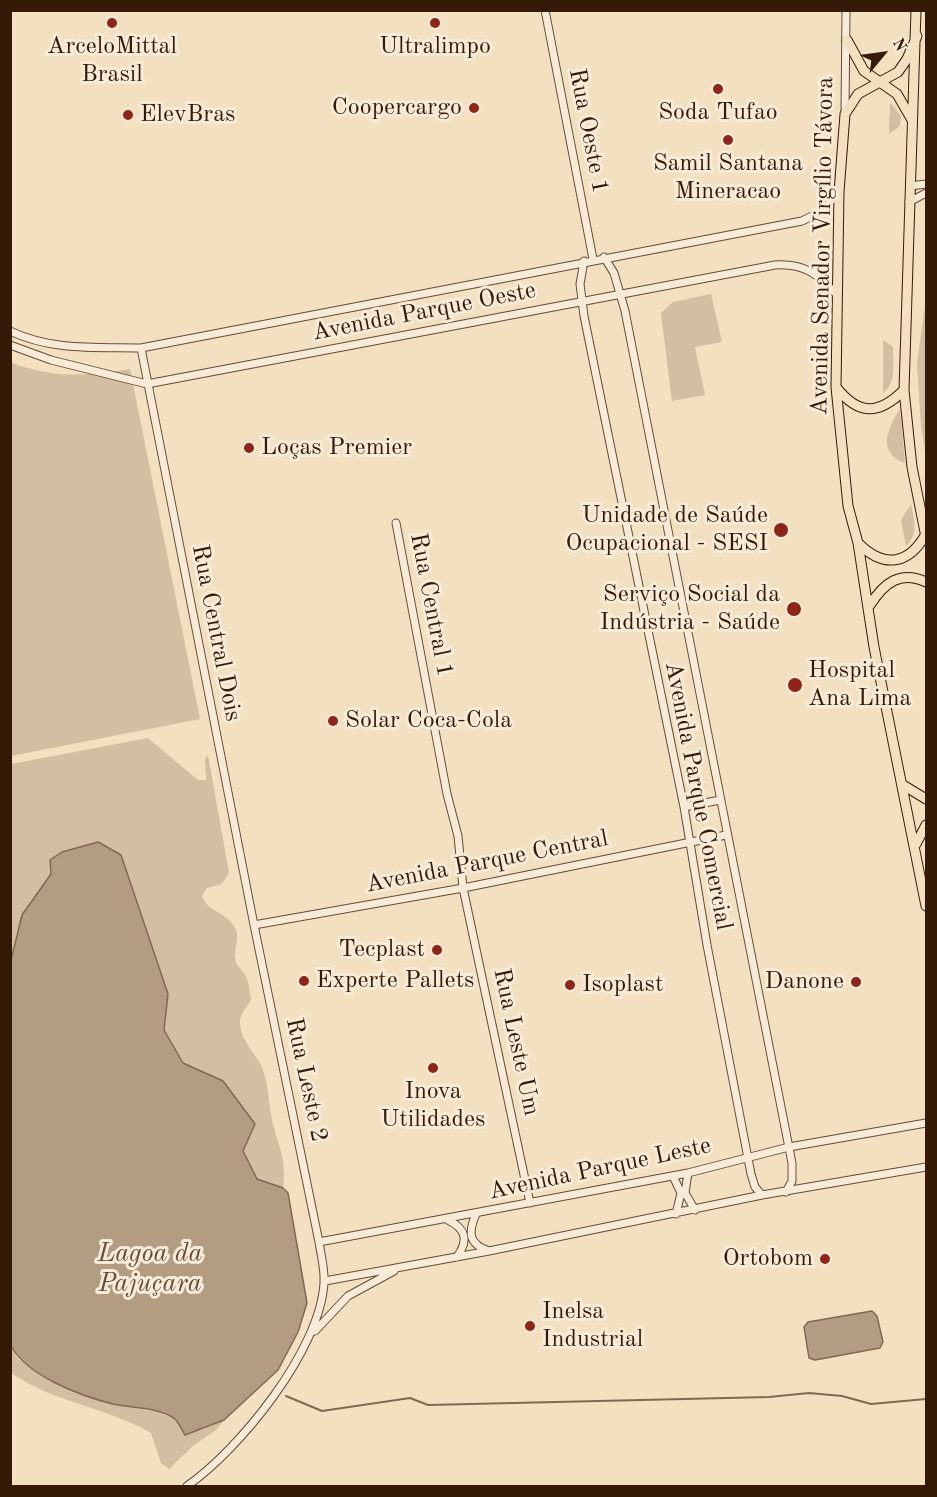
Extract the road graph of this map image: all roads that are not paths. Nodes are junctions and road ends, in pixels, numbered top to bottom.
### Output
1 (545, 10) edge
2 (846, 10) edge
3 (916, 10) edge
4 (917, 36) junction
5 (847, 40) junction
6 (877, 81) junction
7 (845, 114) junction
8 (914, 125) junction
9 (927, 184) edge
10 (910, 186) junction
11 (838, 192) junction
12 (927, 193) edge
13 (909, 201) junction
14 (604, 257) junction
15 (593, 259) junction
16 (584, 261) junction
17 (621, 294) junction
18 (837, 296) junction
19 (582, 302) junction
20 (10, 331) edge
21 (10, 345) edge
22 (141, 348) junction
23 (147, 384) junction
24 (836, 387) junction
25 (904, 390) junction
26 (396, 523) dead end
27 (926, 535) edge
28 (858, 543) junction
29 (927, 582) edge
30 (870, 605) junction
31 (903, 785) junction
32 (927, 799) edge
33 (720, 800) junction
34 (684, 807) junction
35 (927, 825) edge
36 (726, 835) junction
37 (690, 842) junction
38 (916, 844) junction
39 (463, 888) junction
40 (927, 906) edge
41 (254, 925) junction
42 (927, 1123) edge
43 (789, 1148) junction
44 (749, 1156) junction
45 (927, 1167) edge
46 (688, 1173) junction
47 (673, 1176) junction
48 (786, 1192) junction
49 (762, 1195) junction
50 (530, 1203) junction
51 (694, 1210) junction
52 (476, 1214) junction
53 (676, 1214) junction
54 (447, 1220) junction
55 (320, 1242) junction
56 (489, 1251) junction
57 (458, 1257) junction
58 (400, 1268) junction
59 (325, 1281) junction
60 (310, 1337) junction
61 (187, 1486) edge

1 - 15 street, Rua Oeste 1
2 - 5 street, Avenida Senador Virgílio Távora
3 - 4 main road
4 - 6 main road
4 - 8 main road
5 - 6 main road
5 - 7 street, Avenida Senador Virgílio Távora
6 - 7 main road
6 - 8 main road
7 - 11 main road, Avenida Senador Virgílio Távora
8 - 10 main road
9 - 10 street
10 - 13 main road
11 - 14 street, Avenida Parque Oeste
11 - 18 main road, Avenida Senador Virgílio Távora
12 - 13 street
13 - 25 main road
14 - 15 street, Avenida Parque Oeste
14 - 17 street, Avenida Parque Comercial
15 - 16 street, Avenida Parque Oeste
16 - 19 street, Avenida Parque Comercial
16 - 22 street, Avenida Parque Oeste
17 - 18 street, Avenida Parque Oeste
17 - 19 street, Avenida Parque Oeste
17 - 33 street, Avenida Parque Comercial
18 - 24 main road, Avenida Senador Virgílio Távora
19 - 23 street, Avenida Parque Oeste
19 - 34 street, Avenida Parque Comercial
20 - 22 street, Avenida Parque Oeste
21 - 23 street, Avenida Parque Oeste
22 - 23 street, Rua Central Dois
23 - 41 street, Rua Central Dois
24 - 25 main road
24 - 28 main road, Avenida Senador Virgílio Távora
25 - 27 main road
26 - 39 street, Rua Central 1
27 - 28 main road
28 - 30 main road, Avenida Senador Virgílio Távora
29 - 30 main road
30 - 31 main road, Avenida Senador Virgílio Távora
31 - 32 main road
31 - 38 main road, Avenida Senador Virgílio Távora
33 - 34 street
33 - 36 street, Avenida Parque Comercial
34 - 37 street, Avenida Parque Comercial
35 - 38 main road
36 - 37 street, Avenida Parque Central
36 - 43 street, Avenida Parque Comercial
37 - 39 street, Avenida Parque Central
37 - 44 street, Avenida Parque Comercial
38 - 40 main road, Avenida Senador Virgílio Távora
39 - 41 street, Avenida Parque Central
39 - 50 street, Rua Leste Um
41 - 55 street, Rua Leste 2
42 - 43 street, Avenida Parque Leste
43 - 44 street, Avenida Parque Leste
43 - 48 street, Avenida Parque Comercial
44 - 46 street, Avenida Parque Leste
44 - 49 street, Avenida Parque Comercial
45 - 48 street
46 - 47 street, Avenida Parque Leste
46 - 51 street
47 - 50 street, Avenida Parque Leste
47 - 53 street
48 - 49 street
49 - 51 street
50 - 52 street, Avenida Parque Leste
51 - 53 street
52 - 54 street, Avenida Parque Leste
52 - 56 street
53 - 56 street
54 - 55 street, Avenida Parque Leste
54 - 57 street
55 - 59 street
56 - 57 street
57 - 58 street
58 - 59 street
58 - 60 street
59 - 60 street
60 - 61 street

